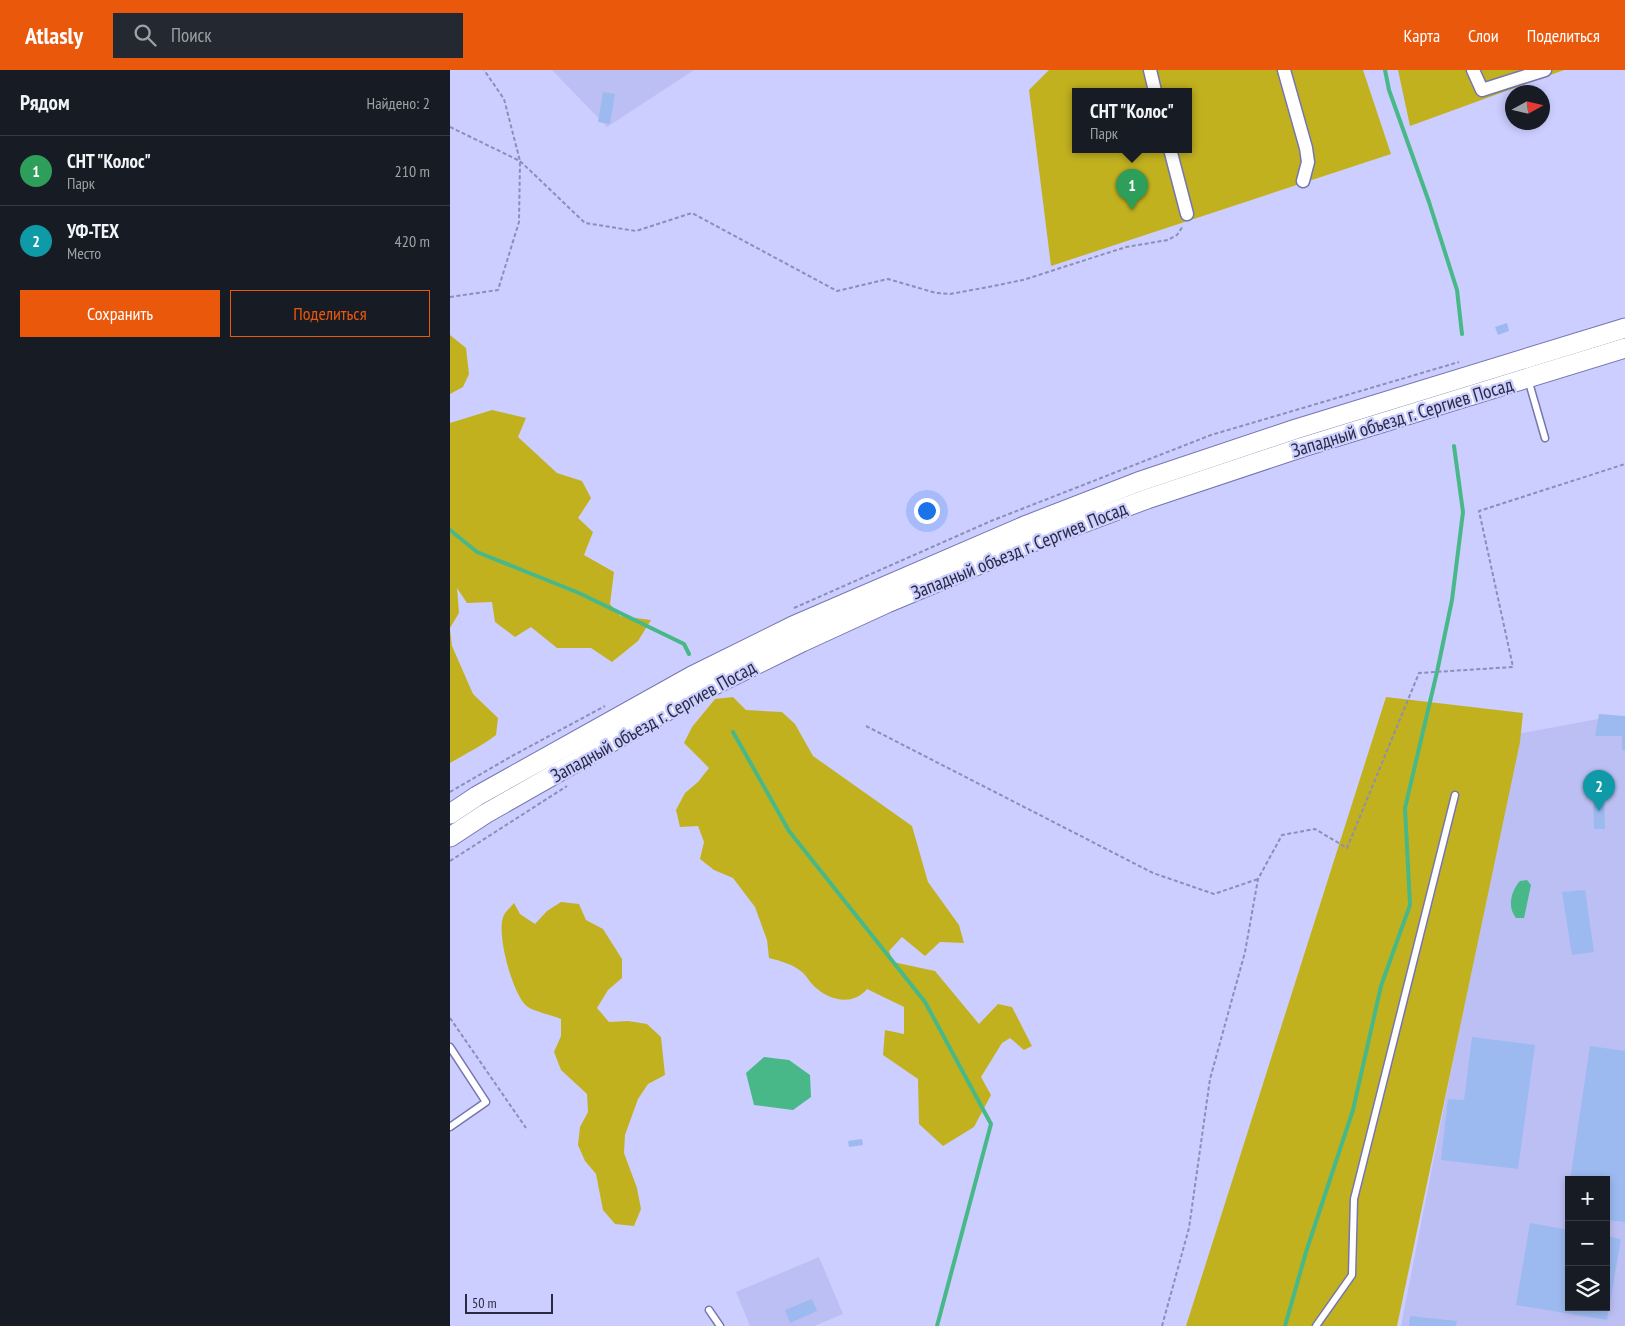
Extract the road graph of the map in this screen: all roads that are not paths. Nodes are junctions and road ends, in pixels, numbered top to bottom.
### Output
1 (1150, 70) edge
2 (1284, 70) edge
3 (1473, 70) edge
4 (1545, 70) edge
5 (1154, 88) edge
6 (1171, 153) edge
7 (1303, 181) dead end
8 (1187, 214) road end
9 (1625, 328) edge
10 (1625, 348) edge
11 (1527, 378) junction
12 (1545, 438) dead end
13 (1455, 796) dead end
14 (450, 814) edge
15 (450, 837) edge
16 (450, 1048) edge
17 (450, 1127) edge
18 (709, 1310) dead end
19 (720, 1326) edge
20 (1316, 1326) edge

1 - 5 street
2 - 7 street
3 - 4 street
6 - 8 street
9 - 14 main road, Западный объезд г. Сергиев Посад
10 - 11 main road, Западный объезд г. Сергиев Посад
11 - 12 lane
11 - 15 main road, Западный объезд г. Сергиев Посад
13 - 20 lane
16 - 17 lane
18 - 19 lane

